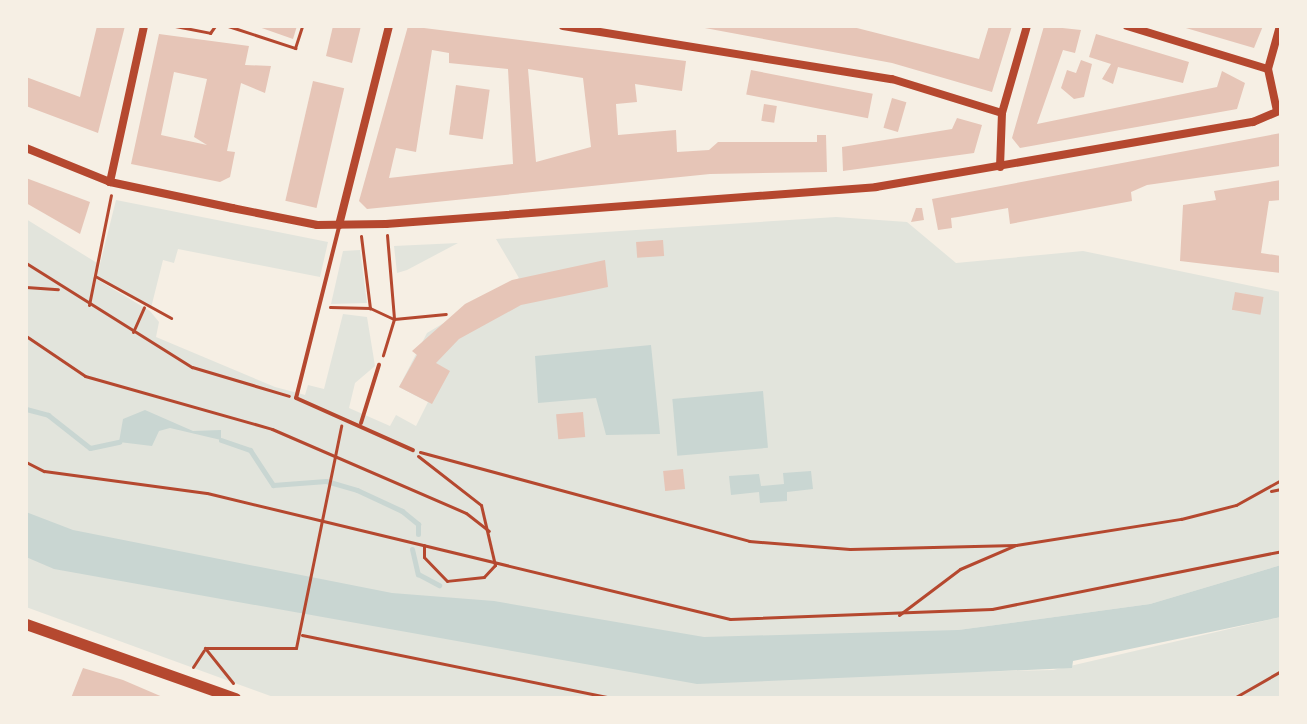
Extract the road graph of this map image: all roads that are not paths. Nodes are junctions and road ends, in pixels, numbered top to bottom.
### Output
1 (144, 26) edge
2 (389, 26) edge
3 (563, 26) edge
4 (1027, 26) edge
5 (1127, 26) edge
6 (1280, 26) edge
7 (1268, 69) junction
8 (1279, 110) edge
9 (1002, 113) junction
10 (26, 148) edge
11 (1000, 167) junction
12 (110, 182) junction
13 (339, 225) junction
14 (379, 365) road end
15 (361, 423) junction
16 (413, 450) road end
17 (26, 624) edge
18 (231, 697) edge

1 - 12 street
2 - 13 street
3 - 9 street
4 - 9 street
5 - 7 street
6 - 7 street
7 - 8 street
8 - 11 street
9 - 11 street
10 - 12 street
11 - 13 street
12 - 13 street
13 - 15 lane
14 - 15 lane
15 - 16 lane
17 - 18 street

